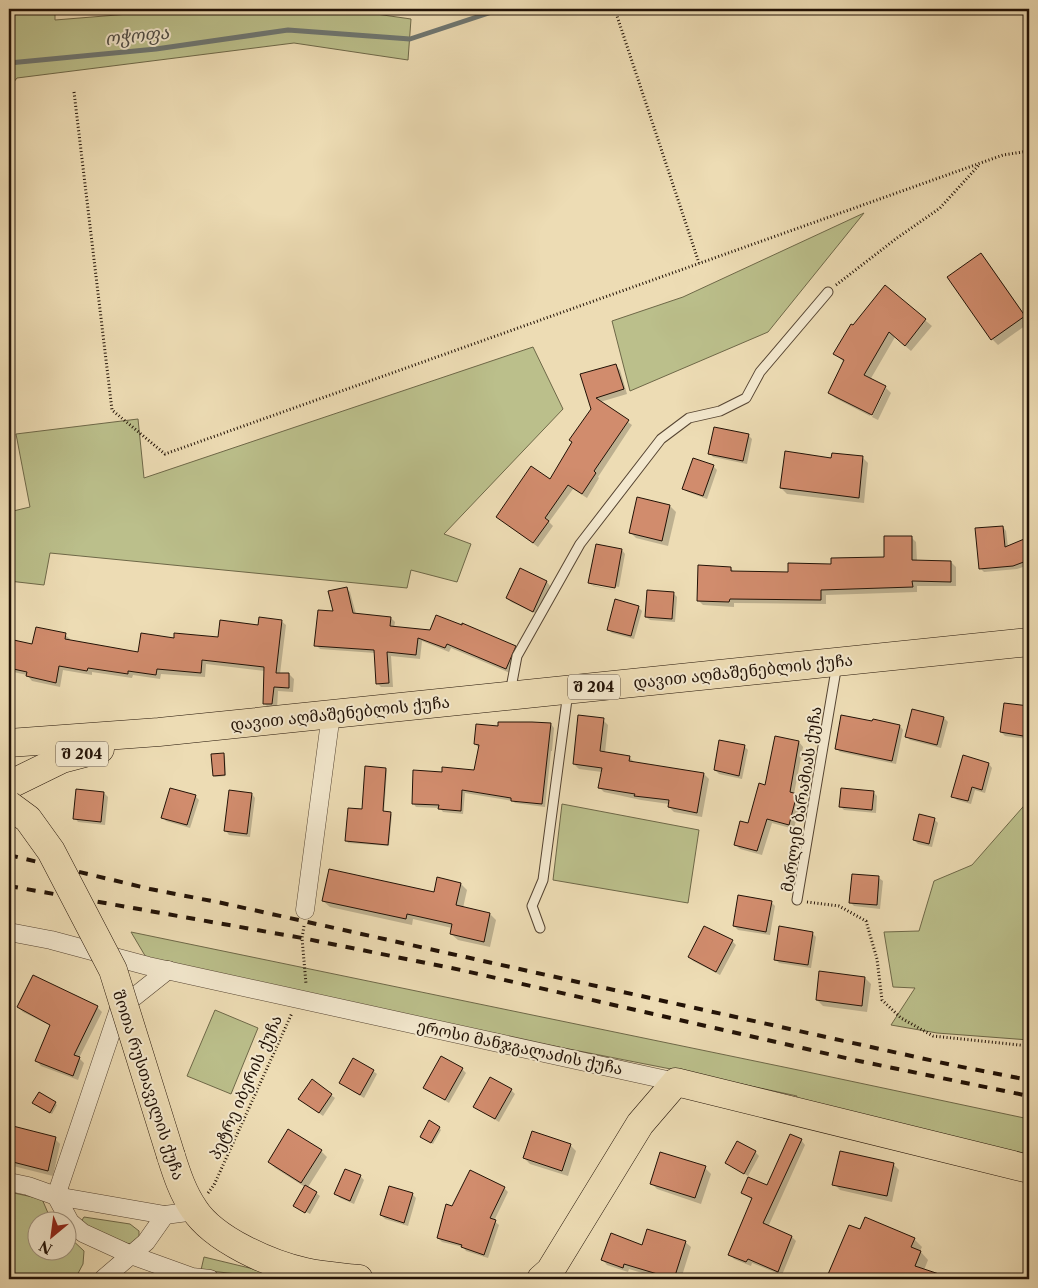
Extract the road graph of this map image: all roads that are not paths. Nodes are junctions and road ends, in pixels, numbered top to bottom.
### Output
1 (828, 292) road end
2 (1029, 642) edge
3 (838, 662) junction
4 (568, 690) junction
5 (510, 696) junction
6 (331, 714) junction
7 (159, 732) junction
8 (9, 743) edge
9 (9, 785) edge
10 (9, 805) edge
11 (797, 900) road end
12 (305, 910) road end
13 (540, 928) dead end
14 (9, 932) edge
15 (168, 970) junction
16 (676, 1082) junction
17 (1029, 1169) edge
18 (9, 1182) edge
19 (56, 1196) junction
20 (194, 1211) junction
21 (166, 1215) junction
22 (131, 1255) junction
23 (103, 1279) edge
24 (210, 1279) edge
25 (359, 1279) edge
26 (542, 1279) edge

1 - 5 lane
2 - 3 main road, დავით აღმაშენებლის ქუჩა / შ 204
3 - 4 main road, დავით აღმაშენებლის ქუჩა / შ 204
3 - 11 lane, მარლენ ბარამიას ქუჩა
4 - 5 main road, დავით აღმაშენებლის ქუჩა / შ 204
4 - 13 lane
5 - 6 main road, დავით აღმაშენებლის ქუჩა / შ 204
6 - 7 main road, დავით აღმაშენებლის ქუჩა / შ 204
6 - 12 street
7 - 8 main road, დავით აღმაშენებლის ქუჩა / შ 204
7 - 9 main road, დავით აღმაშენებლის ქუჩა / შ 204
10 - 20 main road, შოთა რუსთაველის ქუჩა, bridge
14 - 15 street, ეროსი მანჯგალაძის ქუჩა
15 - 16 street, ეროსი მანჯგალაძის ქუჩა
15 - 19 street
16 - 17 main road, ეროსი მანჯგალაძის ქუჩა
16 - 26 main road
18 - 19 street
19 - 21 street
19 - 22 street
20 - 21 street
20 - 25 main road, შოთა რუსთაველის ქუჩა
21 - 22 street
22 - 23 street
22 - 24 street

